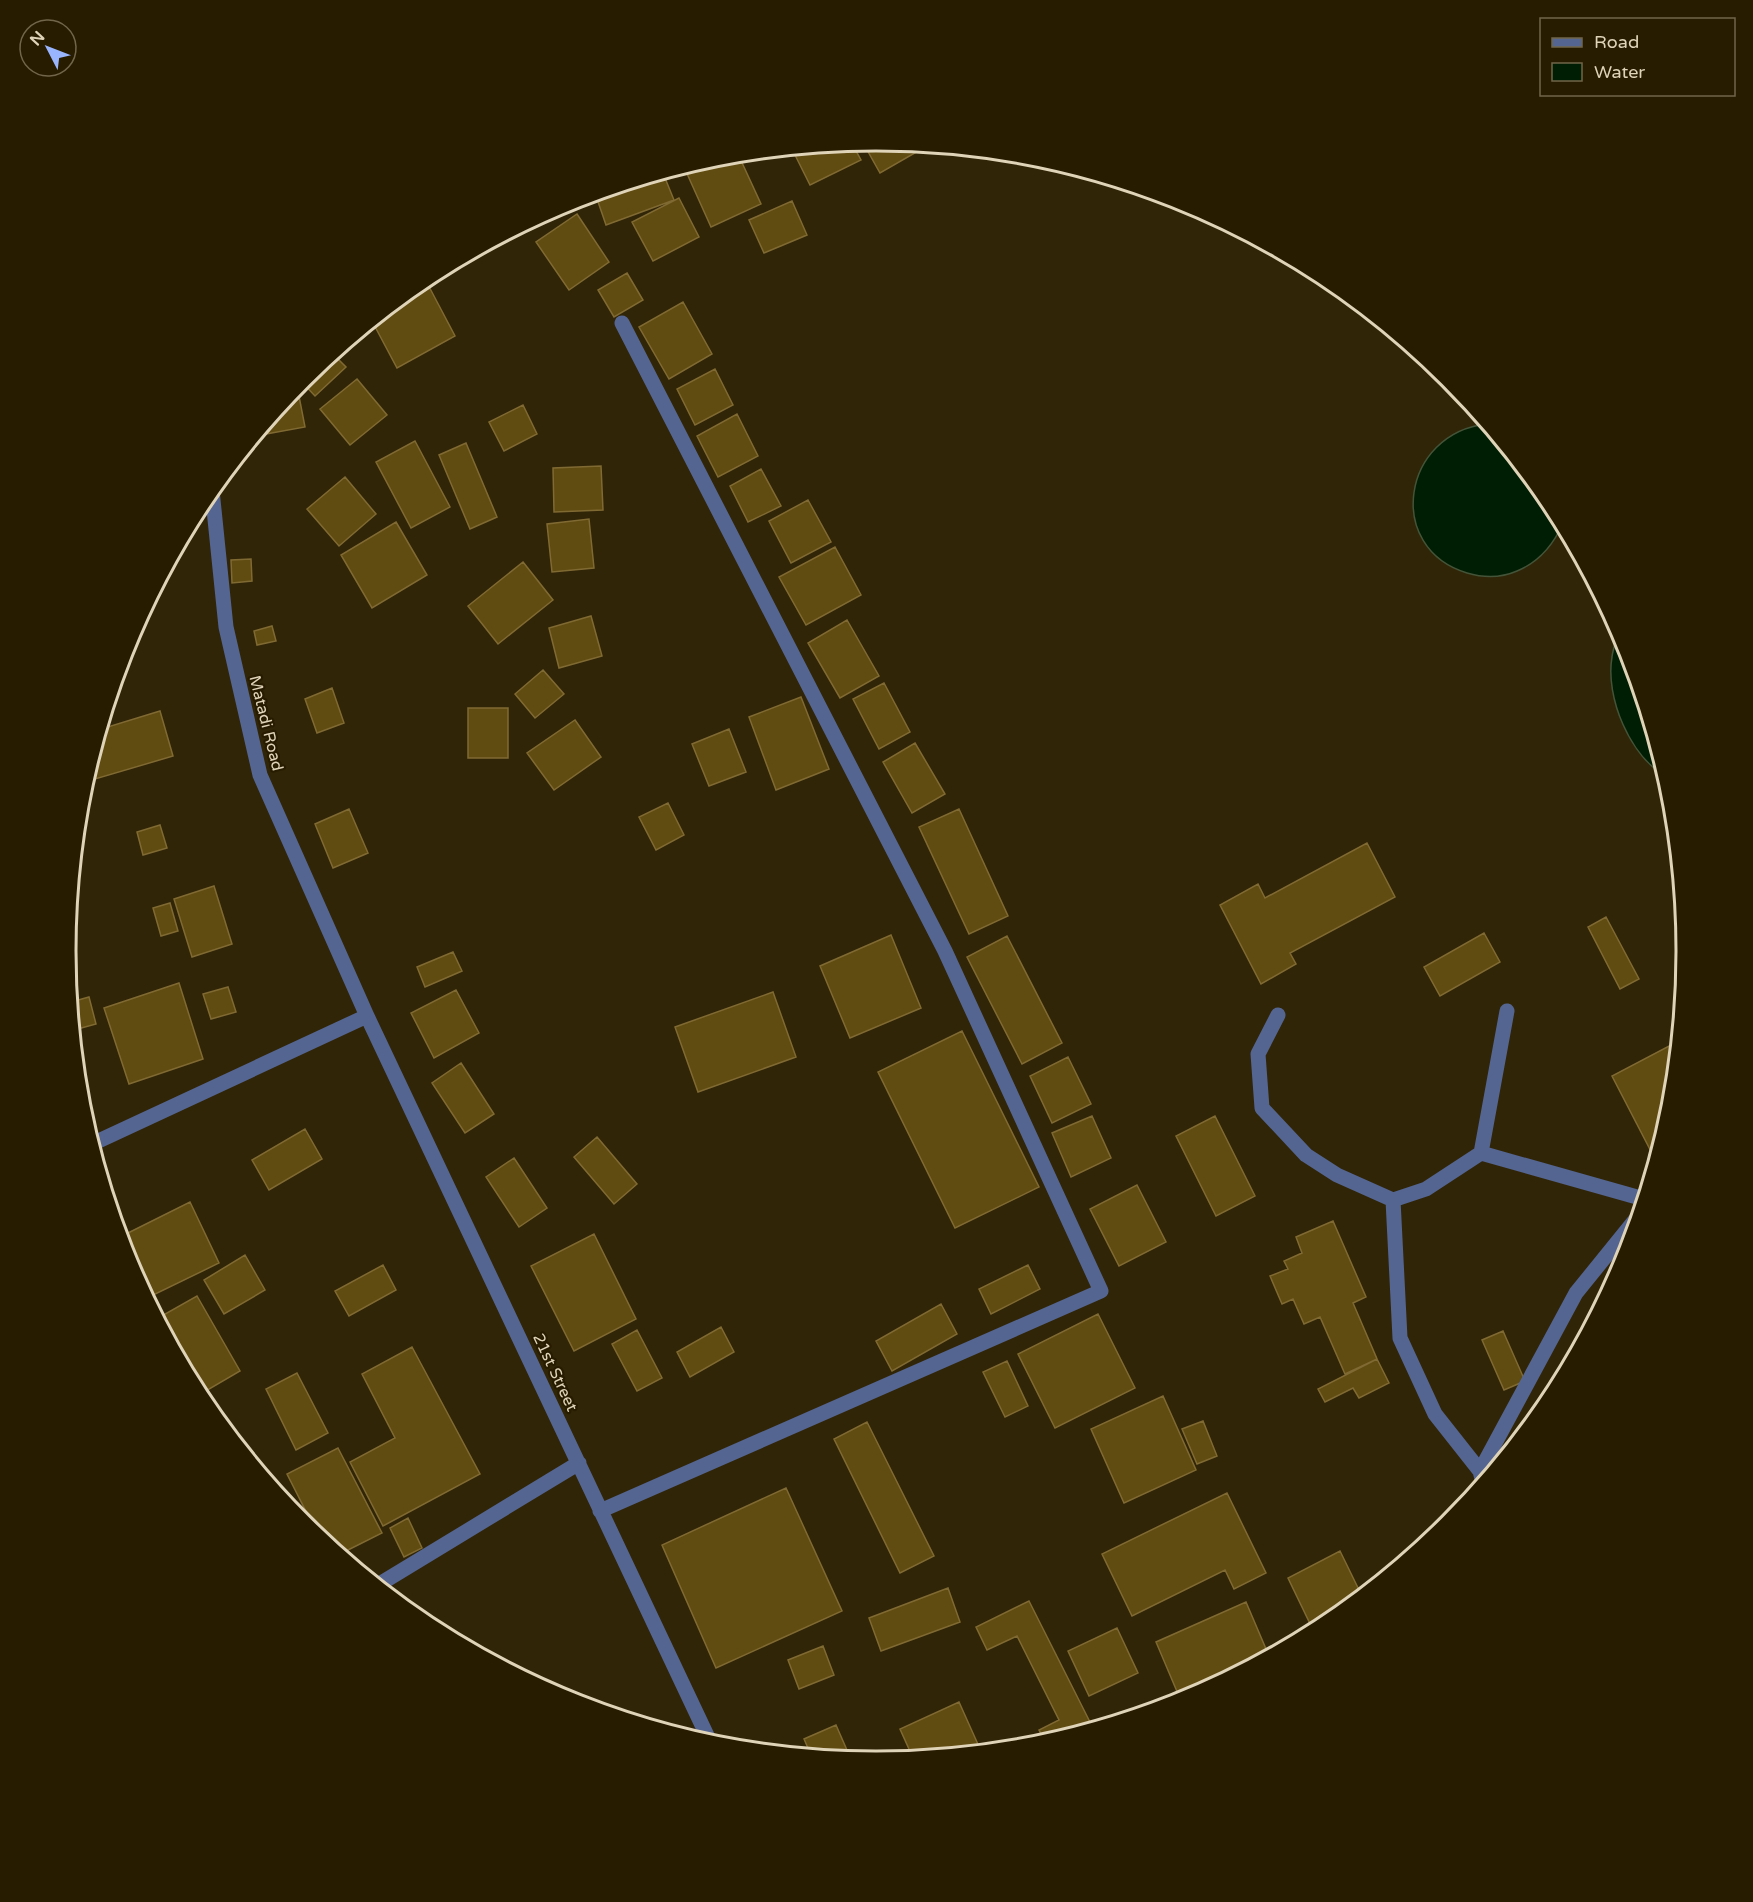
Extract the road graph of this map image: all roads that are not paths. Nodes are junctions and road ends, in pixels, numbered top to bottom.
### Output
1 (622, 323) dead end
2 (213, 504) edge
3 (1507, 1011) dead end
4 (1278, 1015) dead end
5 (367, 1016) junction
6 (100, 1140) edge
7 (1481, 1153) junction
8 (1637, 1197) edge
9 (1393, 1200) junction
10 (1625, 1233) edge
11 (579, 1463) junction
12 (1487, 1467) edge
13 (1481, 1475) edge
14 (600, 1511) junction
15 (384, 1582) edge
16 (706, 1733) edge

1 - 14 street
2 - 5 street, Matadi Road
3 - 7 street
4 - 9 street
5 - 6 street
5 - 11 street, 21st Street
7 - 8 street
7 - 9 street
9 - 13 street
10 - 12 street
11 - 14 street, 21st Street
11 - 15 street
14 - 16 street, 21st Street

